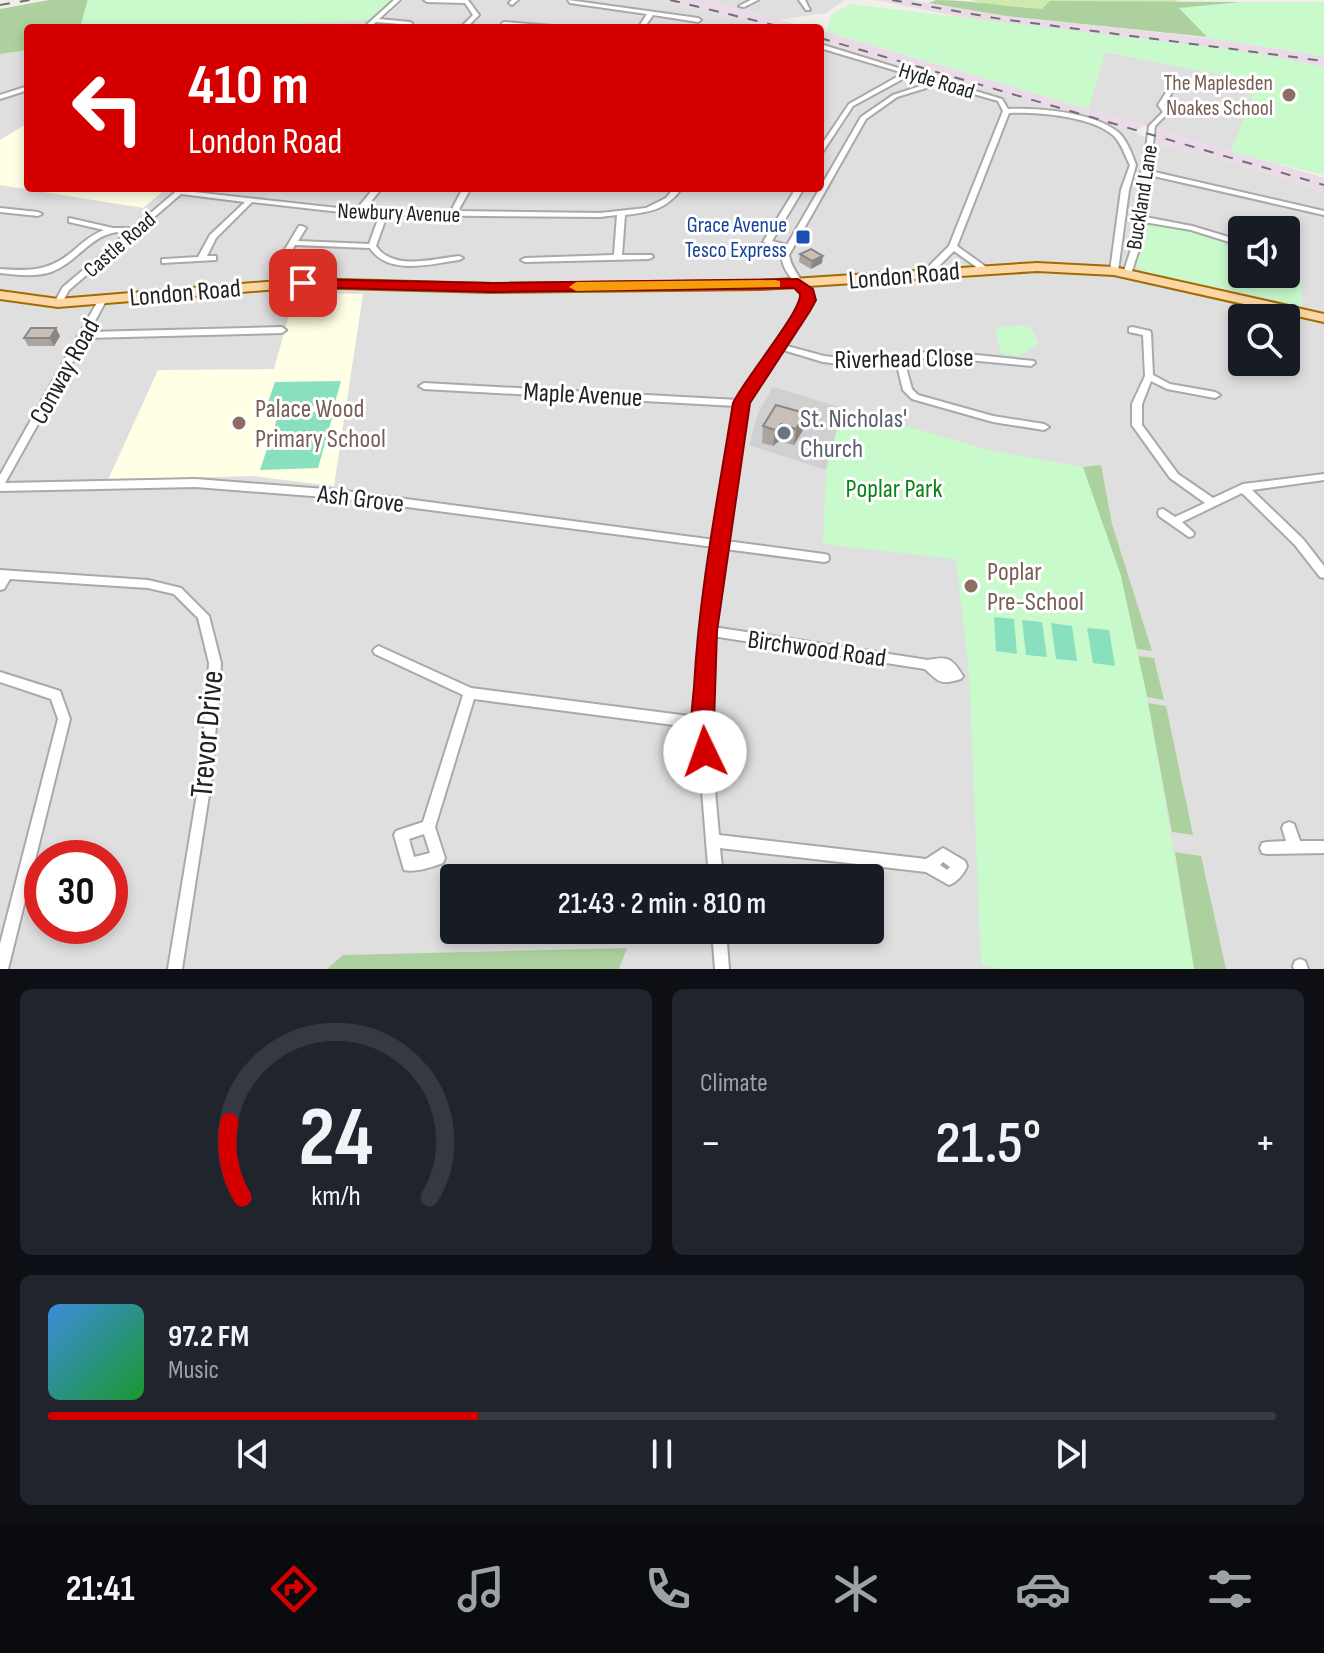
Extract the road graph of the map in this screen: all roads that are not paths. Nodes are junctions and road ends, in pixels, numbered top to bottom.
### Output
1 (397, 0) edge
2 (427, 0) edge
3 (755, 0) edge
4 (464, 1) edge
5 (569, 2) edge
6 (742, 6) dead end
7 (651, 13) junction
8 (375, 20) junction
9 (698, 20) dead end
10 (370, 24) edge
11 (410, 24) edge
12 (465, 24) edge
13 (504, 24) dead end
14 (527, 24) edge
15 (644, 24) edge
16 (824, 47) edge
17 (912, 71) junction
18 (944, 80) junction
19 (1175, 83) dead end
20 (24, 89) edge
21 (0, 97) edge
22 (1006, 111) junction
23 (1095, 126) joint
24 (824, 146) edge
25 (1145, 172) junction
26 (824, 187) edge
27 (179, 192) edge
28 (192, 192) edge
29 (375, 192) edge
30 (465, 192) edge
31 (674, 192) edge
32 (798, 192) edge
33 (821, 192) edge
34 (249, 202) junction
35 (0, 210) edge
36 (358, 212) junction
37 (20, 213) junction
38 (384, 213) junction
39 (1324, 213) edge
40 (38, 214) dead end
41 (453, 214) junction
42 (621, 214) junction
43 (12, 219) dead end
44 (1141, 219) junction
45 (72, 220) dead end
46 (302, 228) dead end
47 (110, 229) junction
48 (135, 230) junction
49 (1228, 241) edge
50 (294, 243) junction
51 (372, 246) junction
52 (953, 247) junction
53 (789, 248) junction
54 (285, 256) dead end
55 (649, 257) dead end
56 (213, 258) dead end
57 (618, 258) junction
58 (201, 259) junction
59 (458, 259) dead end
60 (525, 260) dead end
61 (165, 261) dead end
62 (985, 269) junction
63 (0, 271) edge
64 (927, 273) junction
65 (1121, 273) junction
66 (798, 283) junction
67 (0, 295) edge
68 (103, 299) junction
69 (58, 303) junction
70 (1244, 304) edge
71 (1300, 315) edge
72 (1324, 318) edge
73 (258, 320) dead end
74 (282, 330) dead end
75 (1132, 330) dead end
76 (254, 331) junction
77 (86, 335) junction
78 (778, 346) junction
79 (900, 361) junction
80 (1031, 363) dead end
81 (1149, 376) junction
82 (424, 386) dead end
83 (1215, 394) dead end
84 (741, 403) junction
85 (1044, 427) dead end
86 (1324, 477) edge
87 (0, 485) edge
88 (1243, 488) junction
89 (1211, 502) junction
90 (1163, 513) dead end
91 (1174, 522) junction
92 (1189, 533) dead end
93 (719, 546) junction
94 (824, 558) dead end
95 (1324, 574) edge
96 (2, 578) edge
97 (707, 631) junction
98 (379, 651) dead end
99 (928, 665) dead end
100 (0, 677) edge
101 (470, 693) junction
102 (703, 723) junction
103 (428, 827) dead end
104 (1289, 828) dead end
105 (714, 841) junction
106 (1324, 847) edge
107 (1267, 848) dead end
108 (1295, 848) junction
109 (715, 864) edge
110 (928, 866) dead end
111 (720, 944) edge
112 (1, 969) edge
113 (175, 969) edge
114 (722, 969) edge

1 - 8 street
2 - 4 street
3 - 6 street
4 - 12 street
5 - 7 street
7 - 9 street
7 - 15 street
8 - 10 street
8 - 11 street
13 - 14 street
16 - 17 street, Hyde Road
17 - 18 street, Hyde Road
17 - 24 street
18 - 22 street, Hyde Road
18 - 26 street
19 - 25 street, Buckland Lane
20 - 21 street
22 - 23 street, Hyde Road
22 - 52 street
23 - 65 street, Buckland Lane
25 - 39 street
25 - 44 street, Buckland Lane
27 - 48 street, Castle Road
28 - 34 street, Newbury Avenue
29 - 36 street
30 - 41 street
31 - 42 street, Newbury Avenue
32 - 53 street
33 - 53 street
34 - 36 street, Newbury Avenue
34 - 58 street
35 - 37 street
36 - 38 street, Newbury Avenue
37 - 40 street
37 - 43 street
38 - 41 street, Newbury Avenue
38 - 51 street
41 - 42 street, Newbury Avenue
42 - 57 street
44 - 49 street
44 - 65 street, Buckland Lane
45 - 47 street
46 - 50 street
47 - 48 street
47 - 63 street
48 - 69 street, Castle Road
50 - 51 street
50 - 54 street
51 - 59 street
52 - 62 street
52 - 64 street
53 - 66 street
55 - 57 street
56 - 58 street
57 - 60 street
58 - 61 street
62 - 64 main road, London Road
62 - 65 main road, London Road
64 - 66 main road, London Road
65 - 70 main road, London Road
66 - 68 main road, London Road
66 - 78 street
67 - 69 main road, London Road
68 - 69 main road, London Road
68 - 77 street, Conway Road
71 - 72 main road, London Road
73 - 76 street
74 - 76 street
75 - 81 street
76 - 77 street
77 - 87 street, Conway Road
78 - 79 street, Riverhead Close
78 - 84 street
79 - 80 street, Riverhead Close
79 - 85 street
81 - 83 street
81 - 89 street
82 - 84 street, Maple Avenue
84 - 93 street
86 - 88 street
87 - 93 street, Ash Grove
88 - 89 street
88 - 95 street
89 - 91 street
90 - 91 street
91 - 92 street
93 - 94 street, Ash Grove
93 - 97 street
96 - 113 street, Trevor Drive
97 - 99 street, Birchwood Road
97 - 102 street
98 - 101 street
100 - 112 street
101 - 102 street
101 - 103 street
102 - 105 street
104 - 108 street
105 - 109 street
105 - 110 street
106 - 108 street
107 - 108 street
111 - 114 street

